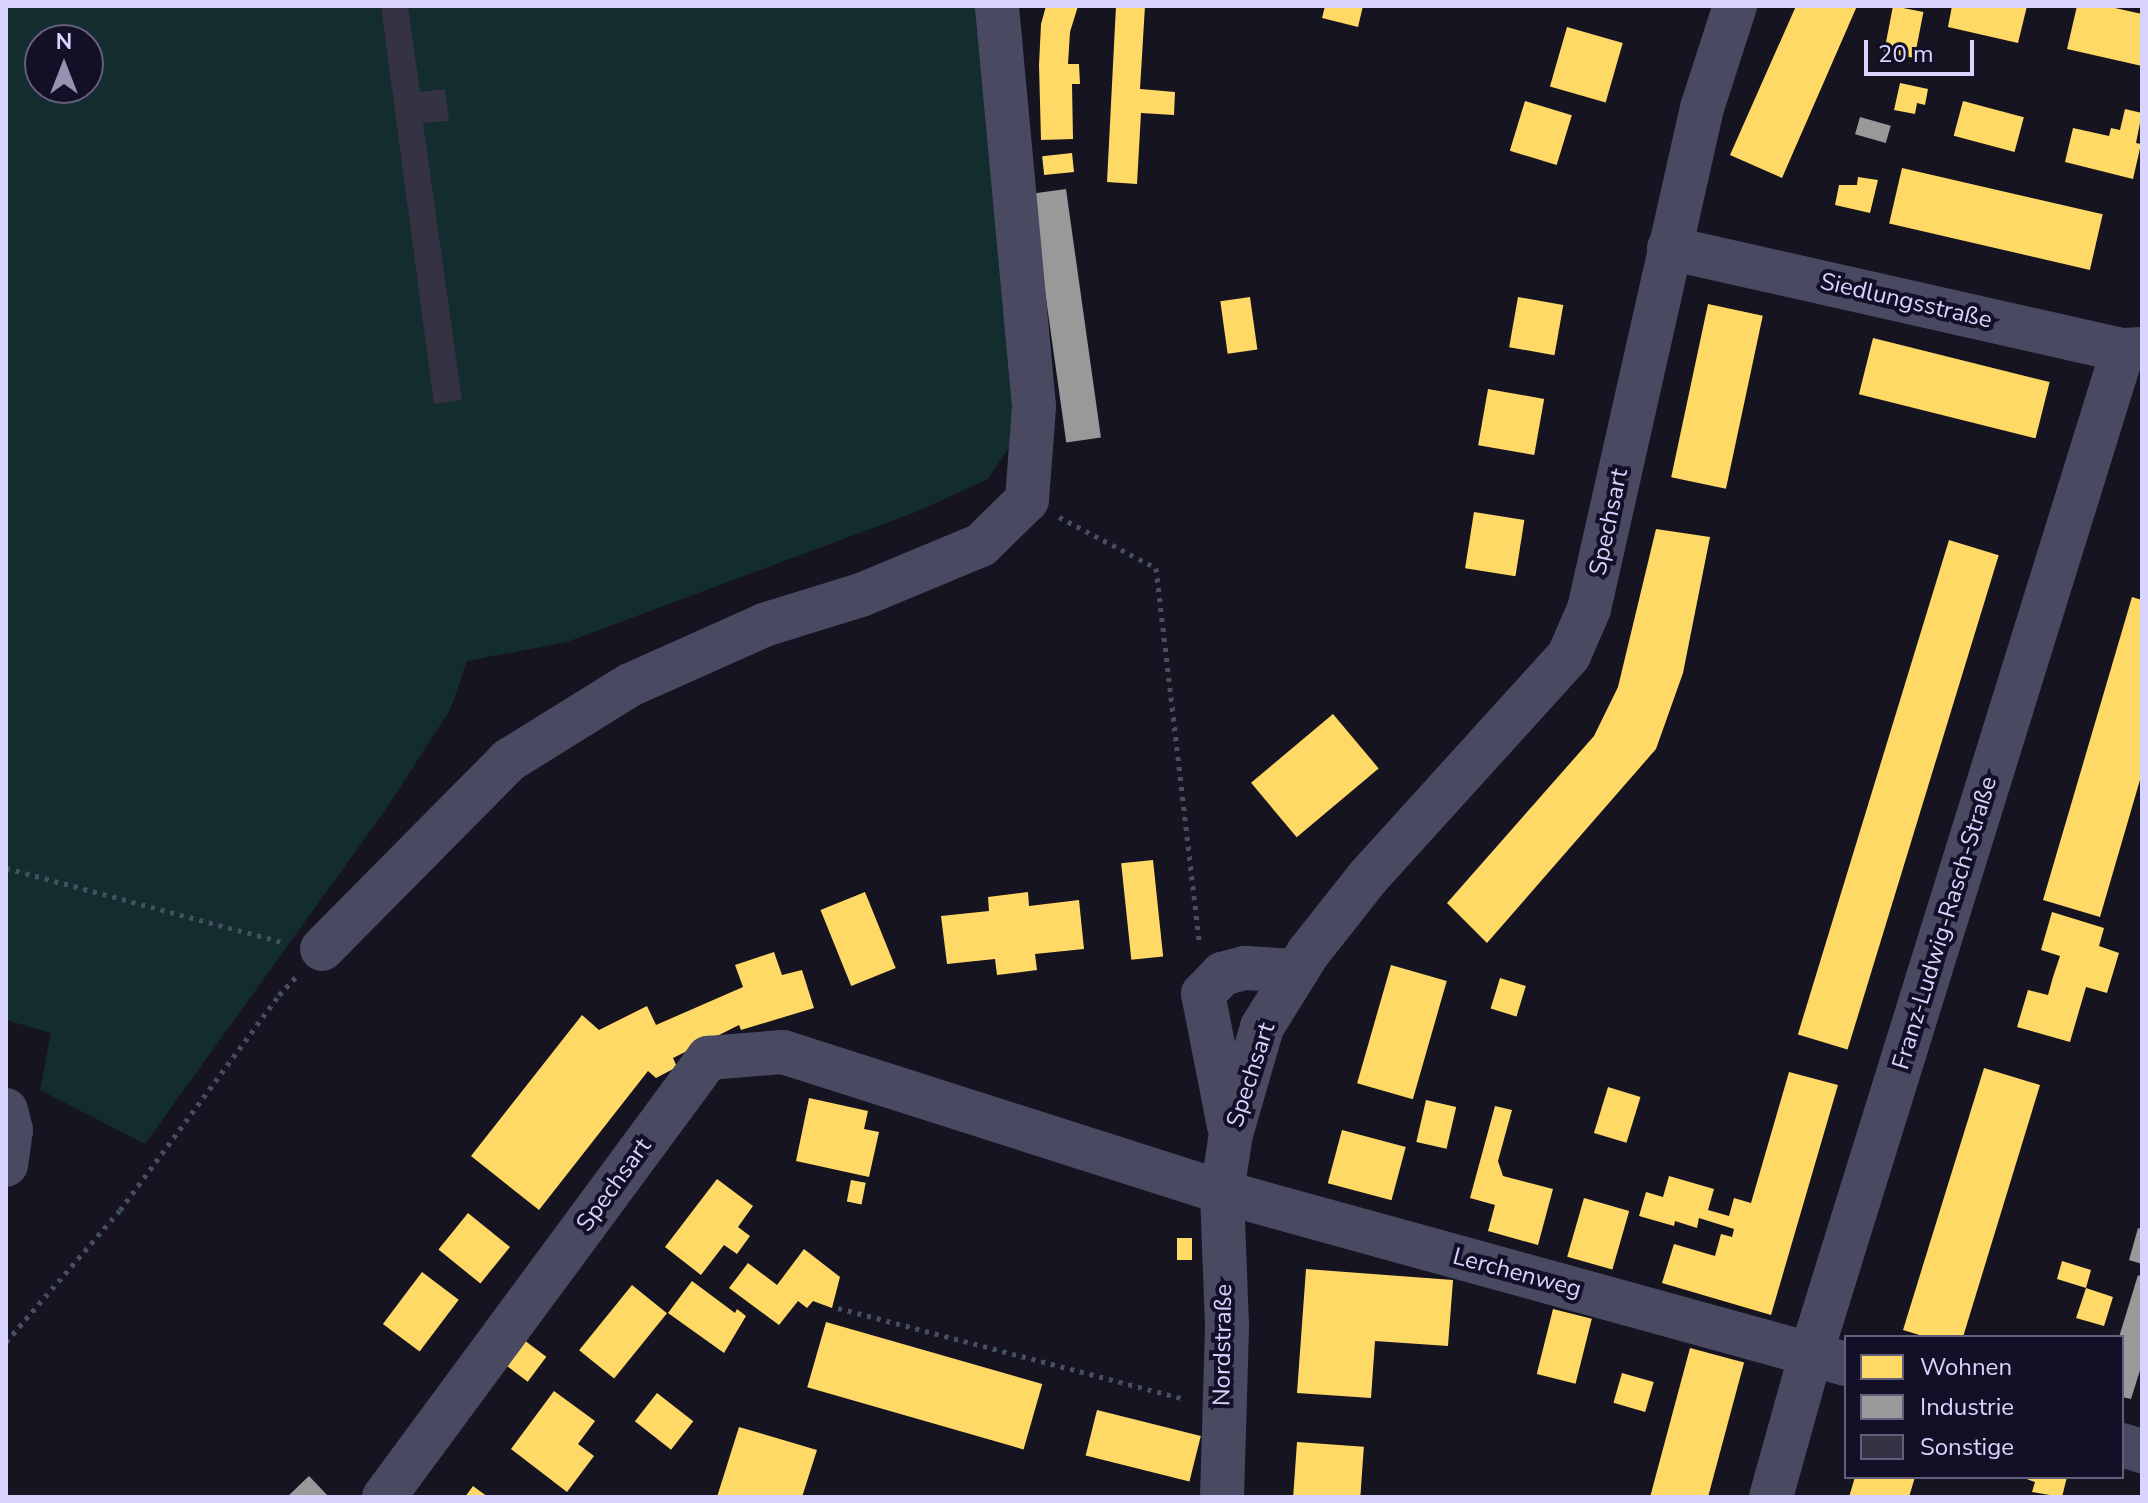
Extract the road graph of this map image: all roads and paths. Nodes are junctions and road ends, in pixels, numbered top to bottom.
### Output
1 (997, 6) edge
2 (1735, 6) edge
3 (1669, 248) junction
4 (2133, 350) edge
5 (1027, 500) junction
6 (6, 868) edge
7 (308, 947) junction
8 (1297, 971) junction
9 (1203, 994) junction
10 (6, 1110) edge
11 (1231, 1134) junction
12 (6, 1165) edge
13 (1222, 1192) junction
14 (838, 1308) dead end
15 (6, 1342) edge
16 (1828, 1359) edge
17 (1222, 1408) junction
18 (384, 1497) edge
19 (1222, 1497) edge
20 (1771, 1497) edge

1 - 5 street
2 - 3 street, Spechsart
3 - 4 street, Siedlungsstraße
3 - 8 street, Spechsart
4 - 16 street, Franz-Ludwig-Rasch-Straße
5 - 7 street
5 - 9 path
6 - 7 path
7 - 15 path
8 - 9 street
8 - 11 street, Spechsart
9 - 11 street
10 - 12 street
11 - 13 street, Spechsart
13 - 16 street, Lerchenweg
13 - 17 street, Nordstraße
13 - 18 street, Spechsart
14 - 17 path
16 - 20 street, Franz-Ludwig-Rasch-Straße
17 - 19 street, Nordstraße

